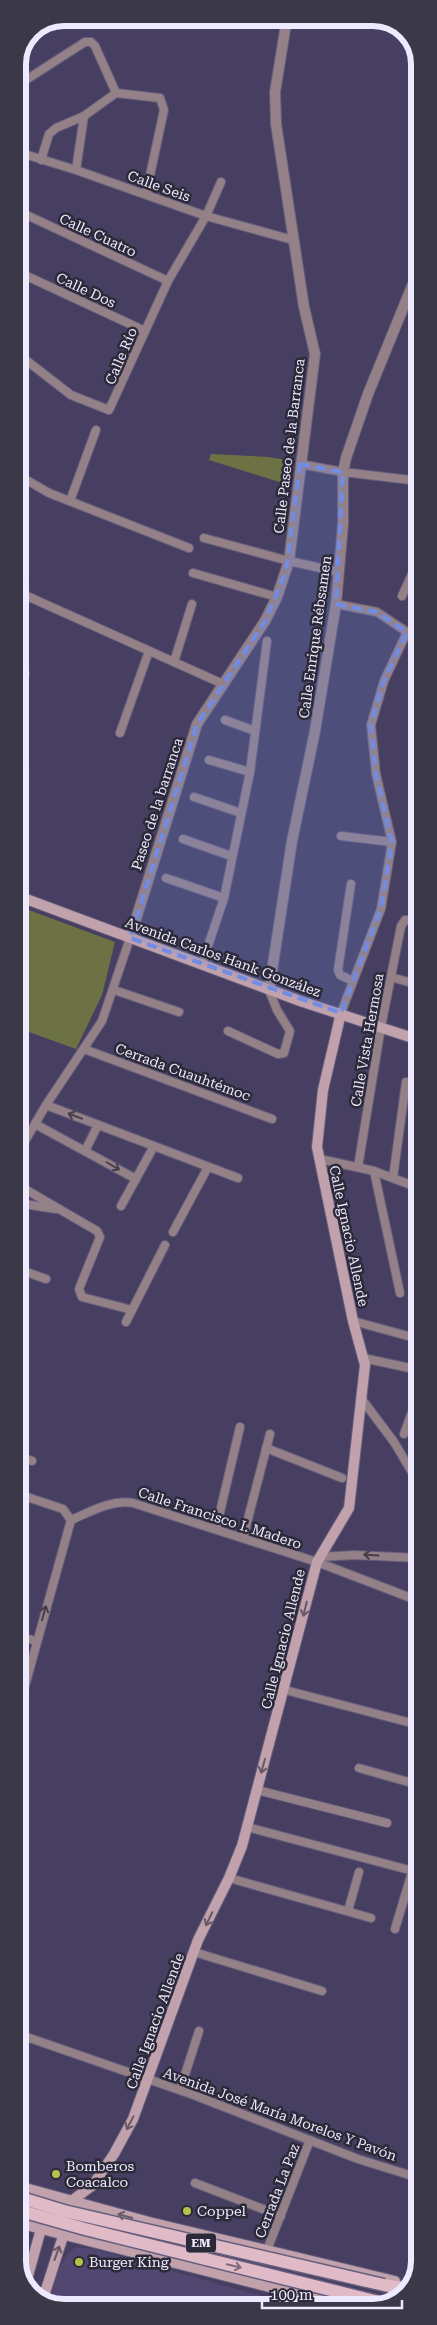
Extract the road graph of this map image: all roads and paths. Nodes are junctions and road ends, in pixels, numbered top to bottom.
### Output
1 (286, 26) edge
2 (26, 80) edge
3 (116, 93) junction
4 (84, 116) junction
5 (26, 155) edge
6 (41, 160) junction
7 (76, 170) junction
8 (221, 182) dead end
9 (146, 194) junction
10 (26, 215) edge
11 (206, 216) junction
12 (293, 240) junction
13 (26, 276) edge
14 (168, 281) junction
15 (410, 291) edge
16 (145, 332) junction
17 (26, 360) edge
18 (96, 430) dead end
19 (300, 464) junction
20 (343, 472) junction
21 (26, 480) edge
22 (410, 480) edge
23 (70, 501) junction
24 (204, 538) dead end
25 (189, 548) dead end
26 (289, 561) junction
27 (339, 572) junction
28 (193, 573) dead end
29 (410, 578) edge
30 (26, 596) edge
31 (402, 596) dead end
32 (277, 597) junction
33 (192, 604) dead end
34 (336, 604) junction
35 (407, 632) junction
36 (410, 634) edge
37 (267, 641) dead end
38 (150, 651) junction
39 (174, 662) junction
40 (223, 684) junction
41 (225, 720) dead end
42 (255, 731) junction
43 (120, 733) dead end
44 (210, 760) dead end
45 (250, 772) junction
46 (194, 797) dead end
47 (241, 813) junction
48 (342, 836) dead end
49 (182, 839) dead end
50 (392, 842) junction
51 (231, 856) junction
52 (166, 878) dead end
53 (351, 884) dead end
54 (224, 898) junction
55 (26, 899) edge
56 (410, 920) edge
57 (130, 938) junction
58 (202, 964) junction
59 (390, 977) junction
60 (353, 981) junction
61 (410, 983) edge
62 (114, 990) junction
63 (269, 990) junction
64 (179, 1012) dead end
65 (341, 1013) junction
66 (381, 1027) junction
67 (228, 1031) dead end
68 (410, 1037) edge
69 (84, 1049) junction
70 (406, 1082) dead end
71 (46, 1105) junction
72 (272, 1119) dead end
73 (35, 1124) junction
74 (98, 1124) junction
75 (26, 1138) edge
76 (154, 1146) junction
77 (85, 1151) junction
78 (320, 1159) junction
79 (208, 1166) junction
80 (358, 1167) junction
81 (374, 1170) junction
82 (238, 1178) dead end
83 (393, 1178) junction
84 (136, 1180) junction
85 (411, 1185) edge
86 (27, 1190) edge
87 (27, 1205) edge
88 (121, 1206) dead end
89 (58, 1209) junction
90 (173, 1232) dead end
91 (164, 1245) dead end
92 (27, 1272) edge
93 (46, 1279) dead end
94 (400, 1293) dead end
95 (132, 1310) junction
96 (353, 1320) junction
97 (126, 1322) dead end
98 (411, 1337) edge
99 (363, 1358) junction
100 (411, 1368) edge
101 (361, 1398) junction
102 (411, 1416) edge
103 (240, 1427) dead end
104 (270, 1434) dead end
105 (404, 1434) dead end
106 (266, 1448) junction
107 (27, 1459) edge
108 (32, 1461) dead end
109 (411, 1470) edge
110 (342, 1478) dead end
111 (27, 1497) edge
112 (71, 1520) junction
113 (216, 1529) junction
114 (243, 1538) junction
115 (411, 1557) edge
116 (319, 1559) junction
117 (411, 1598) edge
118 (27, 1638) edge
119 (36, 1641) junction
120 (27, 1677) edge
121 (284, 1690) junction
122 (411, 1723) edge
123 (359, 1768) dead end
124 (411, 1784) edge
125 (257, 1790) junction
126 (388, 1823) dead end
127 (247, 1827) junction
128 (411, 1870) edge
129 (358, 1872) dead end
130 (229, 1878) junction
131 (411, 1878) edge
132 (348, 1911) junction
133 (371, 1918) dead end
134 (395, 1929) dead end
135 (194, 1952) junction
136 (322, 1991) dead end
137 (199, 2031) dead end
138 (27, 2037) edge
139 (149, 2078) junction
140 (180, 2090) junction
141 (310, 2140) junction
142 (411, 2175) edge
143 (195, 2183) dead end
144 (27, 2189) edge
145 (27, 2200) edge
146 (70, 2202) junction
147 (27, 2213) edge
148 (281, 2216) junction
149 (149, 2222) junction
150 (27, 2225) edge
151 (41, 2229) junction
152 (64, 2235) junction
153 (267, 2250) junction
154 (140, 2255) junction
155 (28, 2274) edge
156 (403, 2283) edge
157 (400, 2287) edge
158 (45, 2294) edge
159 (319, 2298) edge
160 (362, 2298) edge

1 - 12 street, Calle Paseo de la Barranca
2 - 3 street
3 - 4 street
3 - 9 street
4 - 6 street
4 - 7 street
5 - 6 street, Calle Seis
6 - 7 street, Calle Seis
7 - 9 street, Calle Seis
8 - 11 street, Calle Río
9 - 11 street, Calle Seis
10 - 14 street, Calle Cuatro
11 - 12 street, Calle Seis
11 - 14 street, Calle Río
12 - 19 street, Calle Paseo de la Barranca
13 - 16 street, Calle Dos
14 - 16 street, Calle Río
15 - 20 street, Calle Enrique Rébsamen
16 - 17 street, Calle Río
18 - 23 street
19 - 20 street
19 - 26 street, Calle Paseo de la Barranca
20 - 22 street
20 - 27 street, Calle Enrique Rébsamen
21 - 23 street
23 - 25 street
24 - 26 street
26 - 27 street
26 - 32 street, Calle Paseo de la Barranca
27 - 34 street, Calle Enrique Rébsamen
28 - 32 street
29 - 31 street
30 - 38 street
32 - 40 street, Calle Paseo de la Barranca
33 - 39 street
34 - 35 street
34 - 63 street, Calle Enrique Rébsamen
35 - 36 street
35 - 50 street
37 - 42 street
38 - 39 street
38 - 43 street
39 - 40 street
40 - 57 street, Paseo de la barranca
41 - 42 street
42 - 45 street
44 - 45 street
45 - 47 street
46 - 47 street
47 - 51 street
48 - 50 street
49 - 51 street
50 - 60 street
51 - 54 street
52 - 54 street
53 - 60 street
54 - 58 street
55 - 57 main road, Avenida Carlos Hank González
56 - 59 street, Calle Vista Hermosa
57 - 58 main road, Avenida Carlos Hank González
57 - 62 street
58 - 63 main road, Avenida Carlos Hank González
59 - 61 street
59 - 66 street, Calle Vista Hermosa
60 - 65 street
62 - 64 street
62 - 69 street
63 - 65 main road, Avenida Carlos Hank González
63 - 67 street
65 - 66 main road, Avenida Carlos Hank González
65 - 78 main road, Calle Ignacio Allende
66 - 68 main road, Avenida Carlos Hank González
66 - 80 street, Calle Vista Hermosa
69 - 71 street
69 - 72 street, Cerrada Cuauhtémoc
70 - 83 street
71 - 73 street
74 -> 71 street
73 - 75 street
73 - 77 street
74 - 76 street
74 - 77 street
76 - 79 street
76 - 84 street
77 -> 84 street
78 - 80 street
78 - 96 main road, Calle Ignacio Allende
79 - 82 street
79 - 90 street
80 - 81 street
81 - 83 street
81 - 94 street
83 - 85 street
84 - 88 street
86 - 89 street
87 - 89 street
89 - 95 street
91 - 95 street
92 - 93 street
95 - 97 street
96 - 98 street
96 - 99 main road, Calle Ignacio Allende
99 - 100 street
99 - 101 main road, Calle Ignacio Allende
101 - 109 street
101 - 116 main road, Calle Ignacio Allende
102 - 105 street
103 - 113 street
104 - 106 street
106 - 110 street
106 - 114 street
107 - 108 street
111 - 112 street
112 - 113 street, Calle Francisco I. Madero
119 -> 112 street
113 - 114 street, Calle Francisco I. Madero
114 - 116 street, Calle Francisco I. Madero
115 -> 116 street
116 - 117 street, Calle Francisco I. Madero
116 -> 121 main road, Calle Ignacio Allende
118 - 119 street
119 - 120 street
121 - 122 street
121 -> 125 main road, Calle Ignacio Allende
123 - 124 street
125 - 126 street
125 - 127 main road, Calle Ignacio Allende
127 - 128 street
127 - 130 main road, Calle Ignacio Allende
129 - 132 street
130 - 132 street
130 -> 135 main road, Calle Ignacio Allende
131 - 134 street
132 - 133 street
135 - 136 street
135 - 139 main road, Calle Ignacio Allende
137 - 140 street
138 - 139 street, Avenida José María Morelos Y Pavón
139 - 140 street, Avenida José María Morelos Y Pavón
139 -> 146 main road, Calle Ignacio Allende
140 - 141 street, Avenida José María Morelos Y Pavón
141 - 142 street, Avenida José María Morelos Y Pavón
141 - 148 street, Cerrada La Paz
143 - 148 street
144 - 146 main road
145 - 157 main road, EM, bridge
149 -> 146 main road
146 - 151 main road, Calle Ignacio Allende
146 - 152 main road
147 -> 160 main road, EM, bridge
148 - 153 street, Cerrada La Paz
149 - 153 main road
149 - 154 main road
150 - 151 main road
151 - 152 main road
151 - 155 main road
152 - 154 main road
158 -> 152 main road
153 - 156 main road
154 - 159 main road

